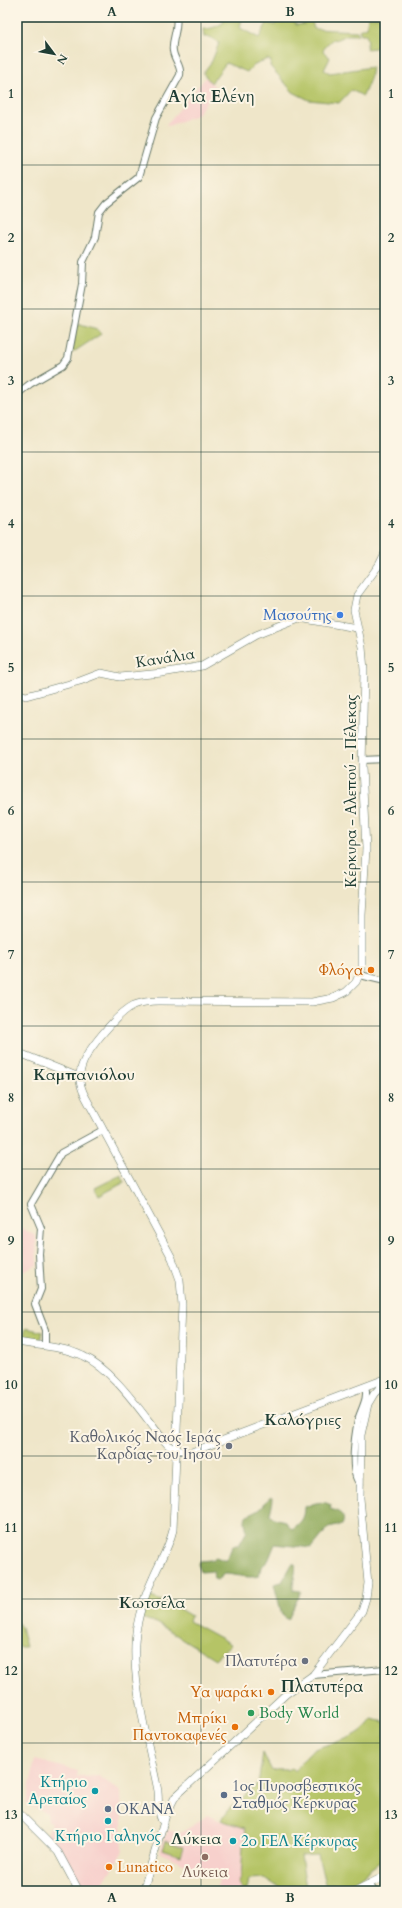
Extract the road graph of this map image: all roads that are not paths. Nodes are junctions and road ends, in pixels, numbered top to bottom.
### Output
1 (176, 17) edge
2 (17, 394) edge
3 (385, 553) edge
4 (357, 628) junction
5 (17, 693) edge
6 (385, 759) edge
7 (362, 760) junction
8 (360, 975) junction
9 (385, 980) edge
10 (17, 1052) edge
11 (80, 1076) junction
12 (103, 1130) junction
13 (17, 1342) edge
14 (45, 1346) junction
15 (385, 1380) edge
16 (365, 1387) junction
17 (385, 1387) edge
18 (366, 1411) junction
19 (176, 1450) junction
20 (189, 1453) junction
21 (176, 1460) junction
22 (360, 1484) junction
23 (322, 1663) junction
24 (385, 1669) edge
25 (330, 1672) junction
26 (313, 1675) junction
27 (160, 1804) junction
28 (169, 1808) junction
29 (18, 1813) edge
30 (164, 1823) junction
31 (385, 1876) edge
32 (369, 1884) junction
33 (79, 1891) edge
34 (143, 1891) edge
35 (355, 1891) edge
36 (374, 1891) edge

1 - 2 street
3 - 4 main road, Κέρκυρα - Αλεπού - Πέλεκας
4 - 5 main road, Κανάλια
4 - 7 main road, Κέρκυρα - Αλεπού - Πέλεκας
6 - 7 street
7 - 8 main road, Κέρκυρα - Αλεπού - Πέλεκας
8 - 9 street
8 - 11 main road
10 - 11 main road
11 - 12 main road
12 - 14 street
12 - 19 main road
13 - 14 main road
14 - 19 main road
15 - 16 main road
15 - 18 main road
16 - 20 main road
16 - 22 street
17 - 18 main road
18 - 22 main road
19 - 20 main road
19 - 21 main road
20 - 21 main road
21 - 27 main road
22 - 23 main road
23 - 25 street
23 - 26 main road
24 - 25 street
25 - 26 street
26 - 28 main road
27 - 28 main road
27 - 30 main road
28 - 30 main road
29 - 33 main road
30 - 34 main road
31 - 32 main road
32 - 35 main road
32 - 36 street

